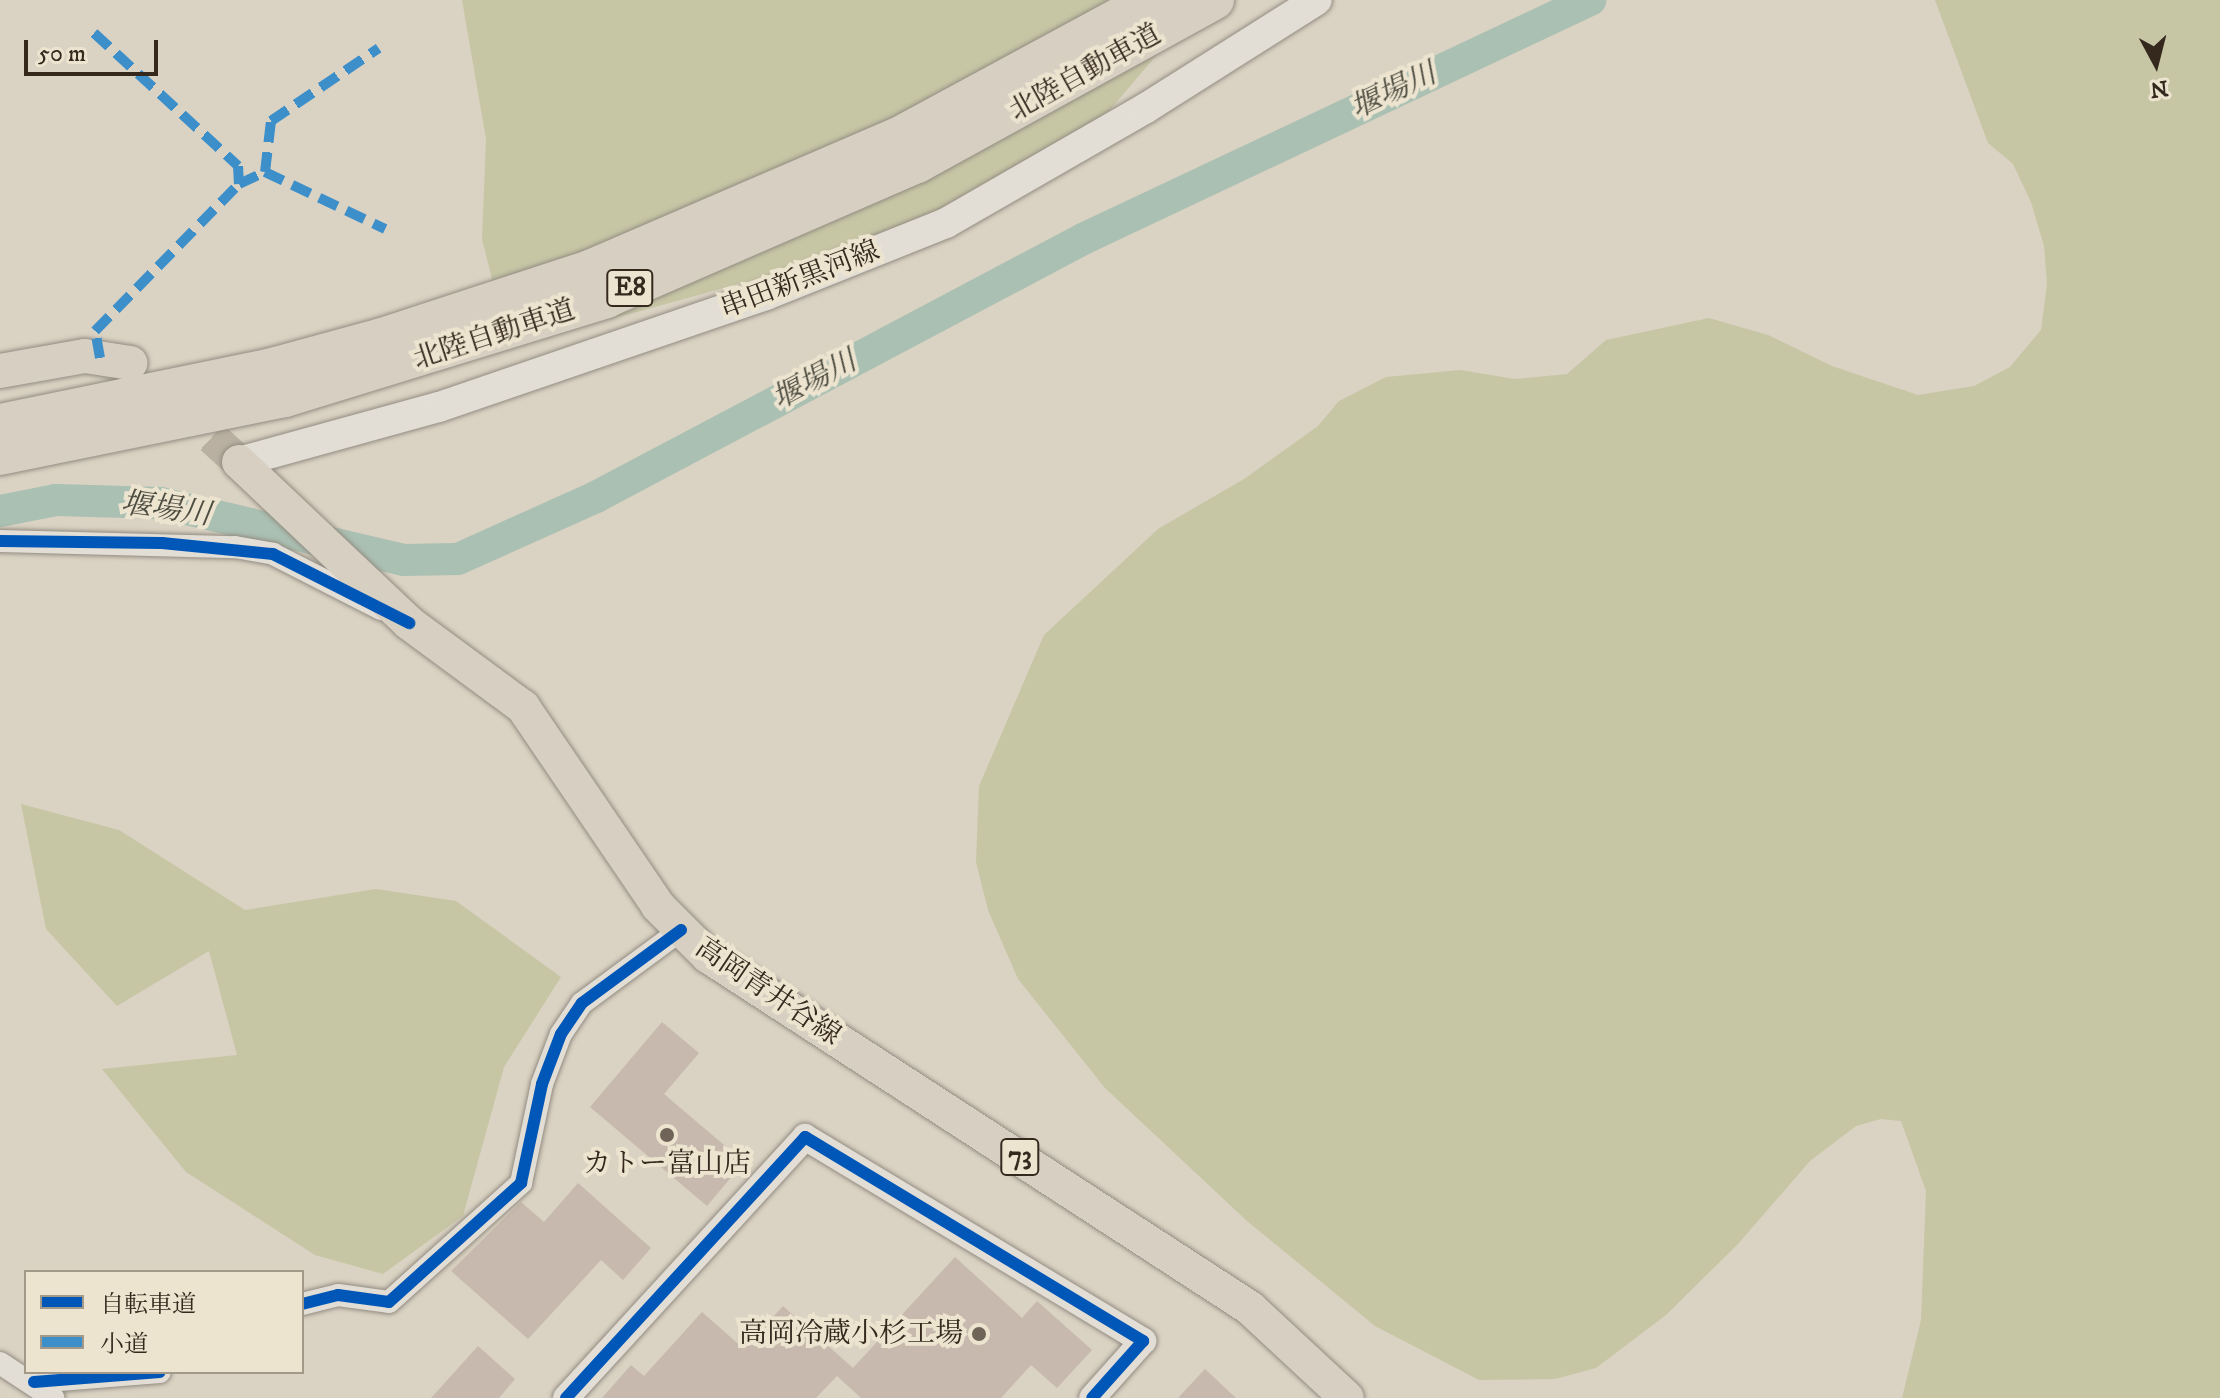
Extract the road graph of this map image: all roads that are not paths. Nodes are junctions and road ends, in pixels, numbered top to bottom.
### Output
1 (1152, 0) edge
2 (1214, 0) edge
3 (1309, 1) edge
4 (130, 363) dead end
5 (0, 371) edge
6 (0, 424) edge
7 (0, 455) edge
8 (239, 462) joint
9 (0, 541) edge
10 (409, 623) junction
11 (681, 930) junction
12 (304, 1304) edge
13 (0, 1363) edge
14 (135, 1374) edge
15 (34, 1382) junction
16 (53, 1398) edge
17 (566, 1398) edge
18 (1092, 1398) edge
19 (1347, 1398) edge

1 - 6 highway, 北陸自動車道 / E8
2 - 7 highway, 北陸自動車道 / E8
3 - 8 main road, 串田新黒河線
4 - 5 main road
8 - 10 main road, 高岡青井谷線 / 73
9 - 10 street
10 - 11 main road, 高岡青井谷線 / 73
11 - 12 street
11 - 19 main road, 高岡青井谷線 / 73
13 - 15 street
14 - 15 street
15 - 16 street
17 - 18 street

